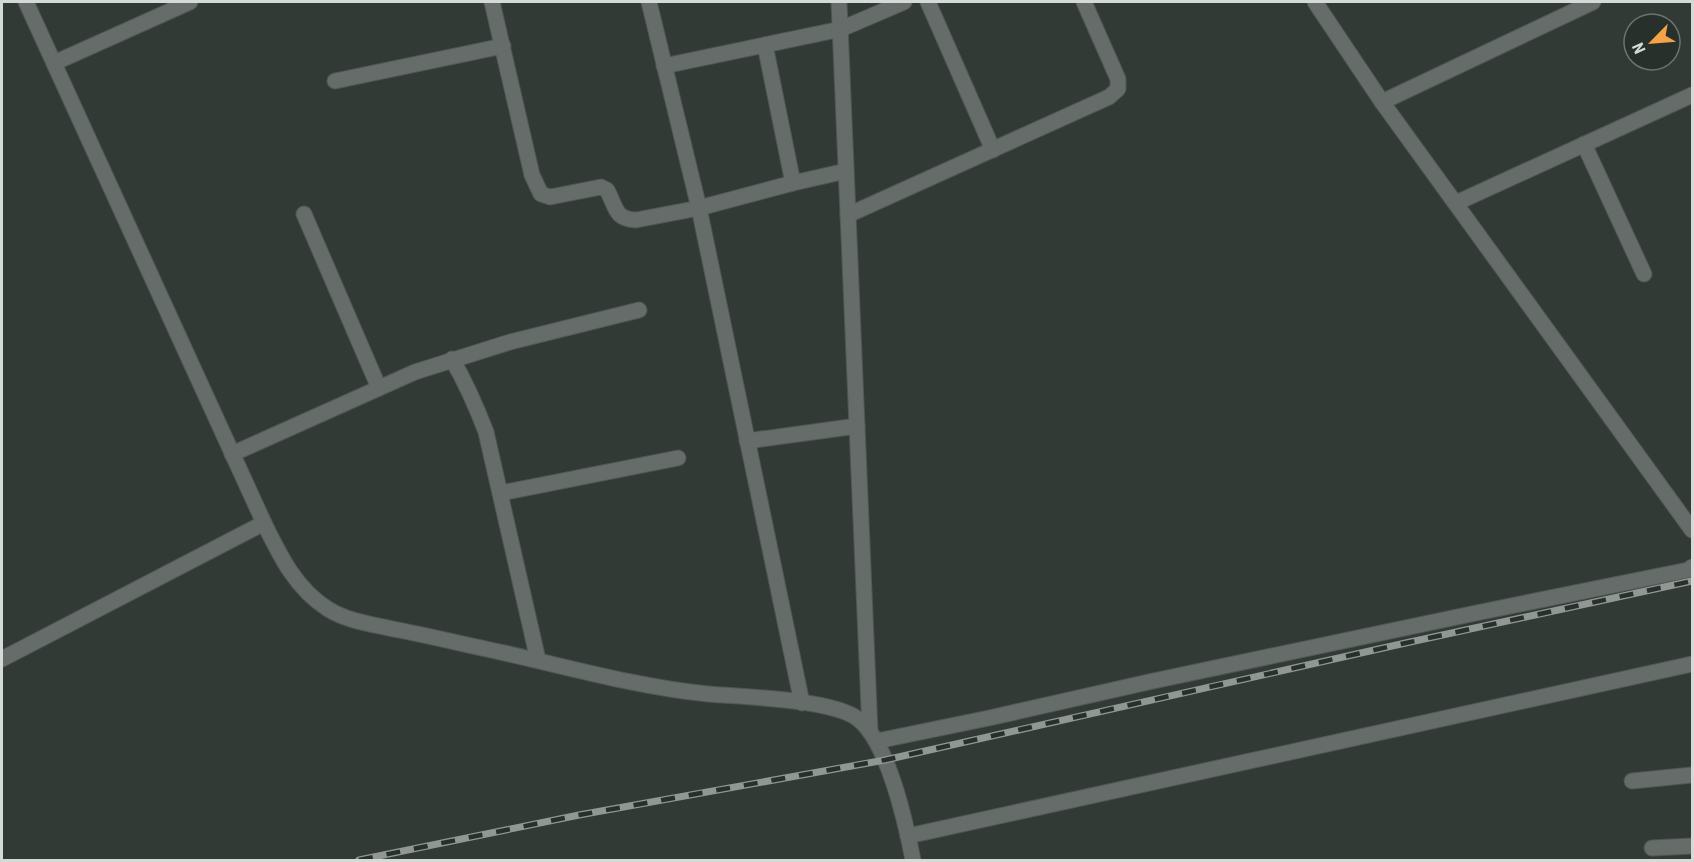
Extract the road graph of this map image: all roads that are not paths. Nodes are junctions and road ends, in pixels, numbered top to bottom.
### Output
1 (26, 2) edge
2 (190, 2) edge
3 (492, 2) edge
4 (649, 2) edge
5 (839, 2) edge
6 (904, 2) edge
7 (928, 2) edge
8 (1084, 2) edge
9 (1315, 2) edge
10 (1593, 2) edge
11 (841, 29) junction
12 (765, 45) junction
13 (503, 46) junction
14 (54, 63) junction
15 (664, 66) junction
16 (334, 81) dead end
17 (1692, 95) edge
18 (1382, 102) junction
19 (1584, 144) junction
20 (993, 150) junction
21 (846, 171) junction
22 (793, 183) junction
23 (1456, 203) junction
24 (699, 208) junction
25 (304, 214) dead end
26 (849, 215) junction
27 (1644, 273) dead end
28 (639, 310) dead end
29 (452, 360) junction
30 (379, 388) junction
31 (857, 426) junction
32 (747, 441) junction
33 (232, 454) junction
34 (678, 458) dead end
35 (501, 493) junction
36 (264, 523) junction
37 (1692, 530) edge
38 (1692, 567) edge
39 (2, 659) edge
40 (538, 660) junction
41 (1692, 664) edge
42 (802, 703) junction
43 (873, 737) junction
44 (1692, 775) edge
45 (1632, 781) dead end
46 (908, 836) junction
47 (1692, 846) edge
48 (1652, 848) dead end
49 (913, 861) edge

1 - 14 street
2 - 14 street
3 - 13 street
4 - 15 street
5 - 11 street
6 - 11 street
7 - 20 street
8 - 20 street
9 - 18 street
10 - 18 street
11 - 12 street
11 - 21 street
12 - 15 street
12 - 22 street
13 - 16 street
13 - 24 street
14 - 33 street
15 - 24 street
17 - 19 street
18 - 23 street
19 - 23 street
19 - 27 street
20 - 26 street
21 - 22 street
21 - 26 street
22 - 24 street
23 - 37 street
24 - 32 street
25 - 30 street
26 - 31 street
28 - 29 street
29 - 30 street
29 - 35 street
30 - 33 street
31 - 32 street
31 - 43 street
32 - 42 street
33 - 36 street
34 - 35 street
35 - 40 street
36 - 39 street
36 - 40 street
38 - 43 street
40 - 42 street
41 - 46 street
42 - 43 street
43 - 46 street
44 - 45 street
46 - 49 street
47 - 48 street

